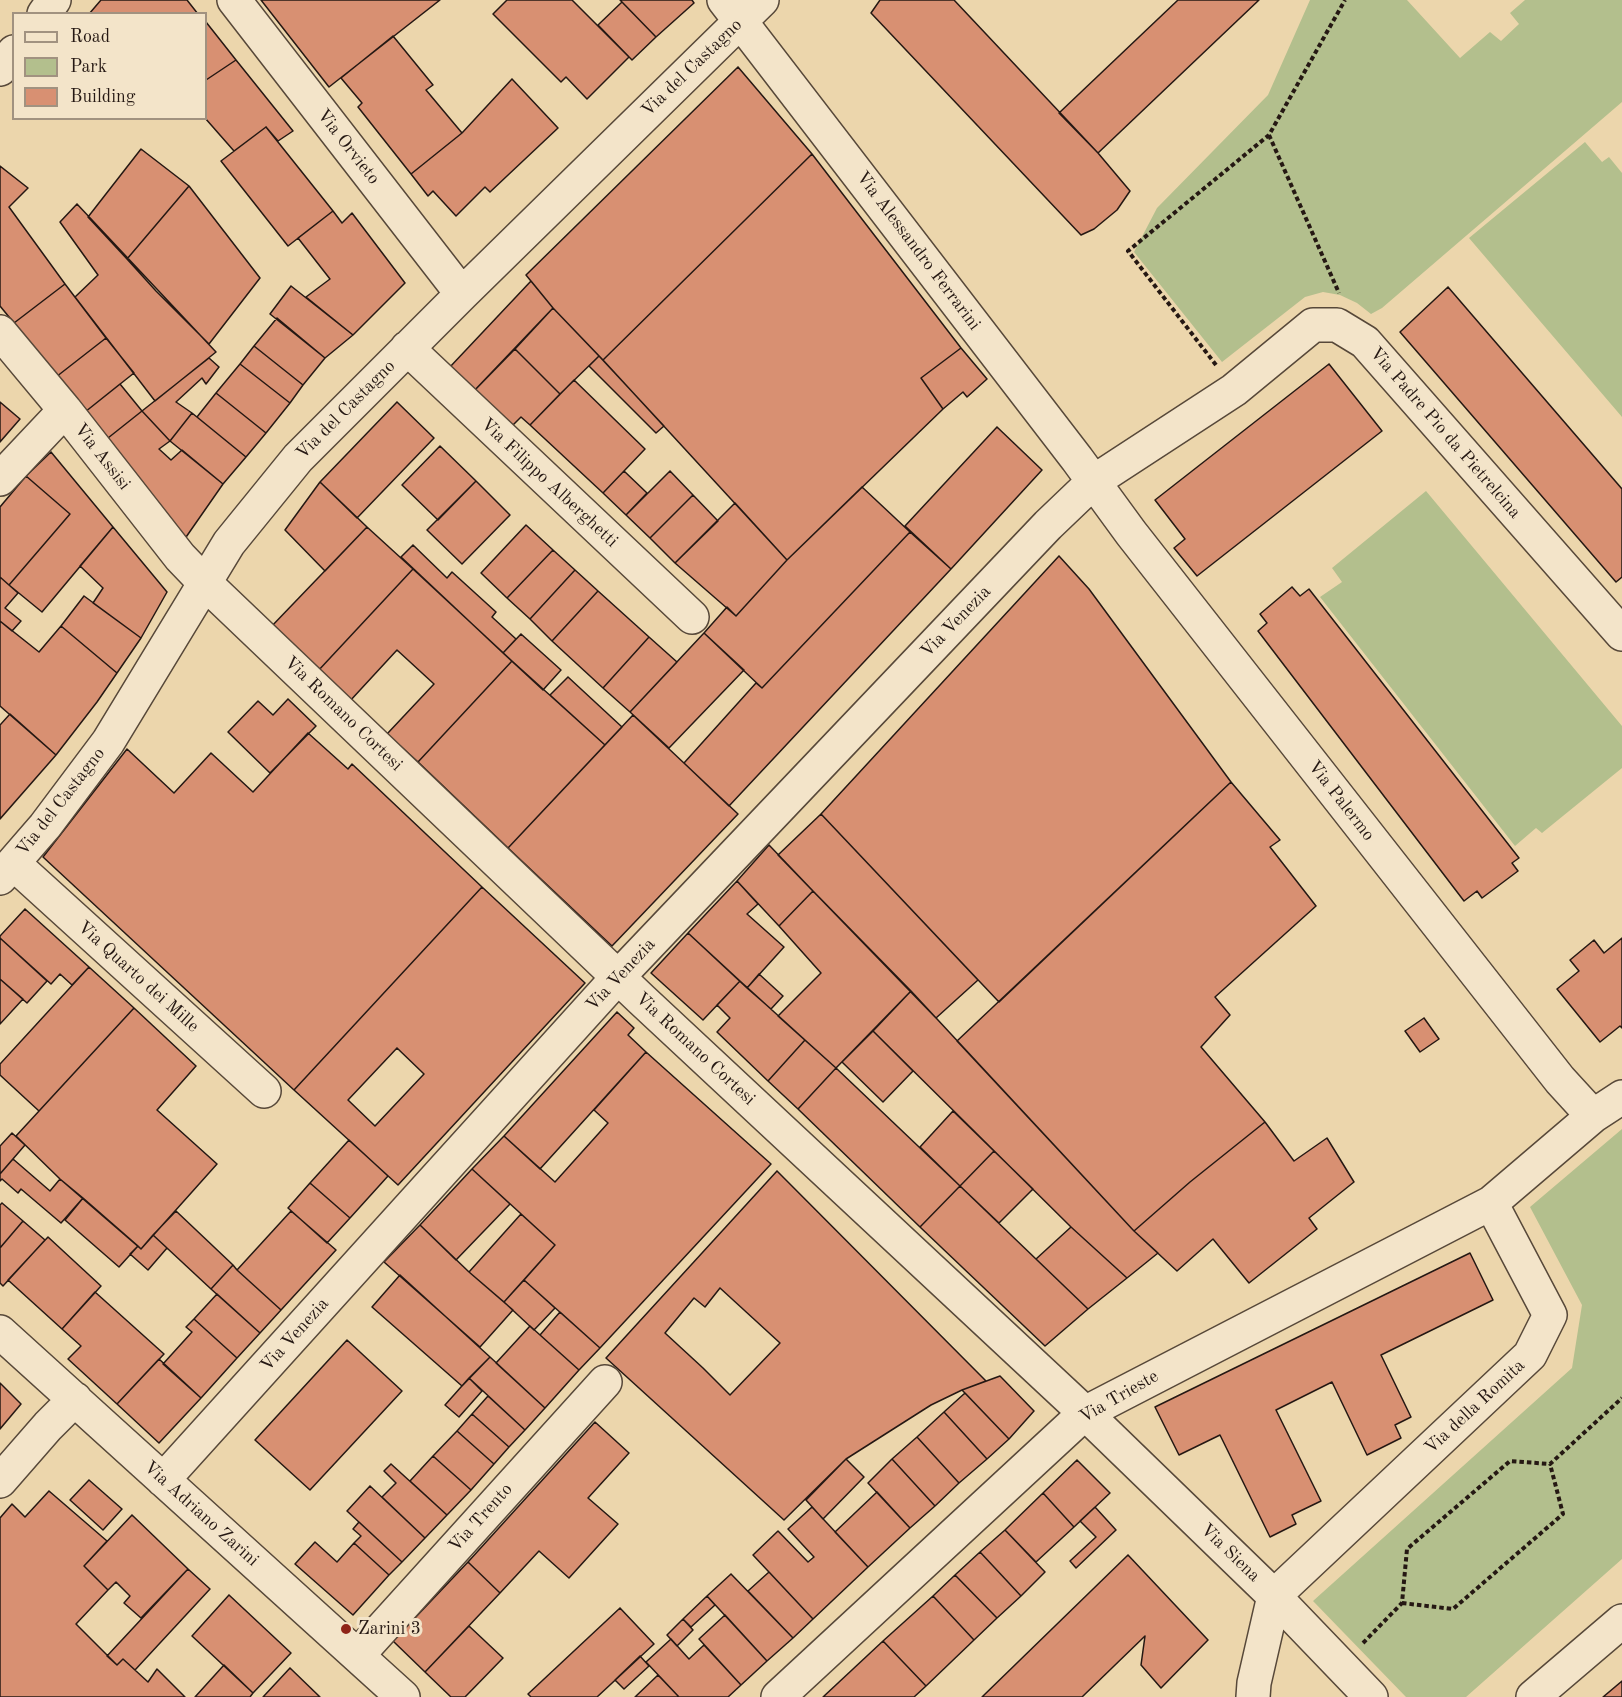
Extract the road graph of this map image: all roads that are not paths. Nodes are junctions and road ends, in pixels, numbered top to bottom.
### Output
1 (234, 0) edge
2 (742, 7) edge
3 (12, 54) edge
4 (0, 69) edge
5 (462, 294) junction
6 (0, 332) edge
7 (407, 348) junction
8 (65, 410) junction
9 (0, 479) edge
10 (1093, 482) junction
11 (204, 582) junction
12 (692, 617) dead end
13 (1622, 634) edge
14 (7, 871) edge
15 (618, 977) junction
16 (264, 1092) dead end
17 (1622, 1097) edge
18 (1593, 1116) junction
19 (1491, 1203) junction
20 (0, 1332) edge
21 (604, 1382) dead end
22 (75, 1399) junction
23 (1084, 1413) junction
24 (163, 1480) junction
25 (0, 1481) edge
26 (1274, 1596) junction
27 (1622, 1621) edge
28 (358, 1655) junction
29 (403, 1697) edge
30 (778, 1697) edge
31 (1253, 1697) edge
32 (1371, 1697) edge
33 (1533, 1697) edge

1 - 5 street, Via Orvieto
2 - 5 street, Via del Castagno
2 - 10 street, Via Alessandro Ferrarini
3 - 4 street
5 - 7 street, Via del Castagno
6 - 8 street, Via Assisi
7 - 11 street, Via del Castagno
7 - 12 street, Via Filippo Alberghetti
8 - 9 street
8 - 11 street, Via Assisi
10 - 13 street, Via Padre Pio da Pietrelcina
10 - 15 street, Via Venezia
10 - 18 street, Via Palermo
11 - 14 street, Via del Castagno
11 - 15 street, Via Romano Cortesi
14 - 16 street, Via Quarto dei Mille
15 - 23 street, Via Romano Cortesi
15 - 24 street, Via Venezia
17 - 18 street
18 - 19 street
19 - 23 street, Via Trieste
19 - 26 street, Via della Romita
20 - 22 street, Via Adriano Zarini
21 - 28 street, Via Trento
22 - 24 street, Via Adriano Zarini
22 - 25 street
23 - 26 street, Via Siena
23 - 30 street, Via Trieste
24 - 28 street, Via Adriano Zarini
26 - 31 street
26 - 32 street, Via Siena
27 - 33 street
28 - 29 street, Via Adriano Zarini

